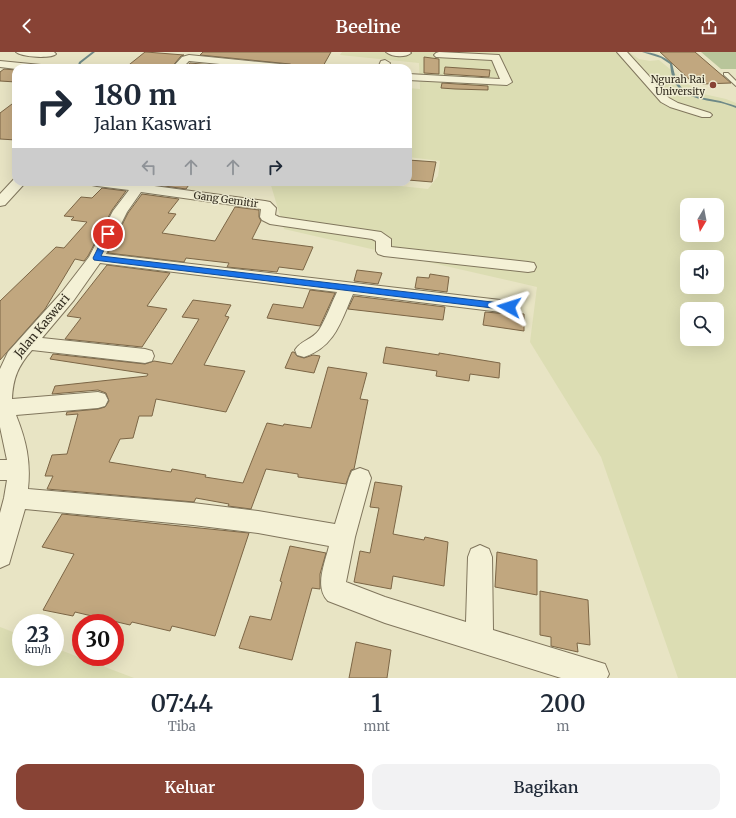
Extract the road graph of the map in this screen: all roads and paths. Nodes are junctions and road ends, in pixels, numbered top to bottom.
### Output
1 (21, 52) edge
2 (391, 52) edge
3 (622, 52) edge
4 (406, 53) edge
5 (51, 54) dead end
6 (439, 55) dead end
7 (254, 56) dead end
8 (0, 64) edge
9 (181, 64) edge
10 (231, 64) edge
11 (247, 64) edge
12 (12, 65) edge
13 (726, 74) dead end
14 (412, 77) edge
15 (736, 84) edge
16 (706, 114) dead end
17 (15, 186) edge
18 (139, 186) edge
19 (146, 186) edge
20 (0, 202) edge
21 (96, 258) junction
22 (528, 267) dead end
23 (346, 288) junction
24 (509, 307) dead end
25 (26, 343) junction
26 (304, 350) dead end
27 (145, 356) dead end
28 (98, 400) dead end
29 (3, 408) junction
30 (9, 470) edge
31 (360, 478) dead end
32 (16, 498) junction
33 (343, 537) junction
34 (0, 556) edge
35 (480, 557) dead end
36 (479, 640) junction
37 (595, 674) dead end

1 - 5 street
2 - 4 street
3 - 16 street
6 - 14 street
7 - 11 street
8 - 12 street
9 - 10 street
13 - 15 lane
17 - 20 street
18 - 21 street, Jalan Kaswari
19 - 22 street, Gang Gemitir
21 - 23 street
21 - 25 street, Jalan Kaswari
23 - 24 street
23 - 26 street
25 - 27 street
25 - 29 street, Jalan Kaswari
28 - 29 street
29 - 30 street, Jalan Kaswari
30 - 32 street, Jalan Kaswari
31 - 33 street
32 - 33 street
32 - 34 street, Jalan Kaswari
33 - 36 street
35 - 36 street
36 - 37 street

